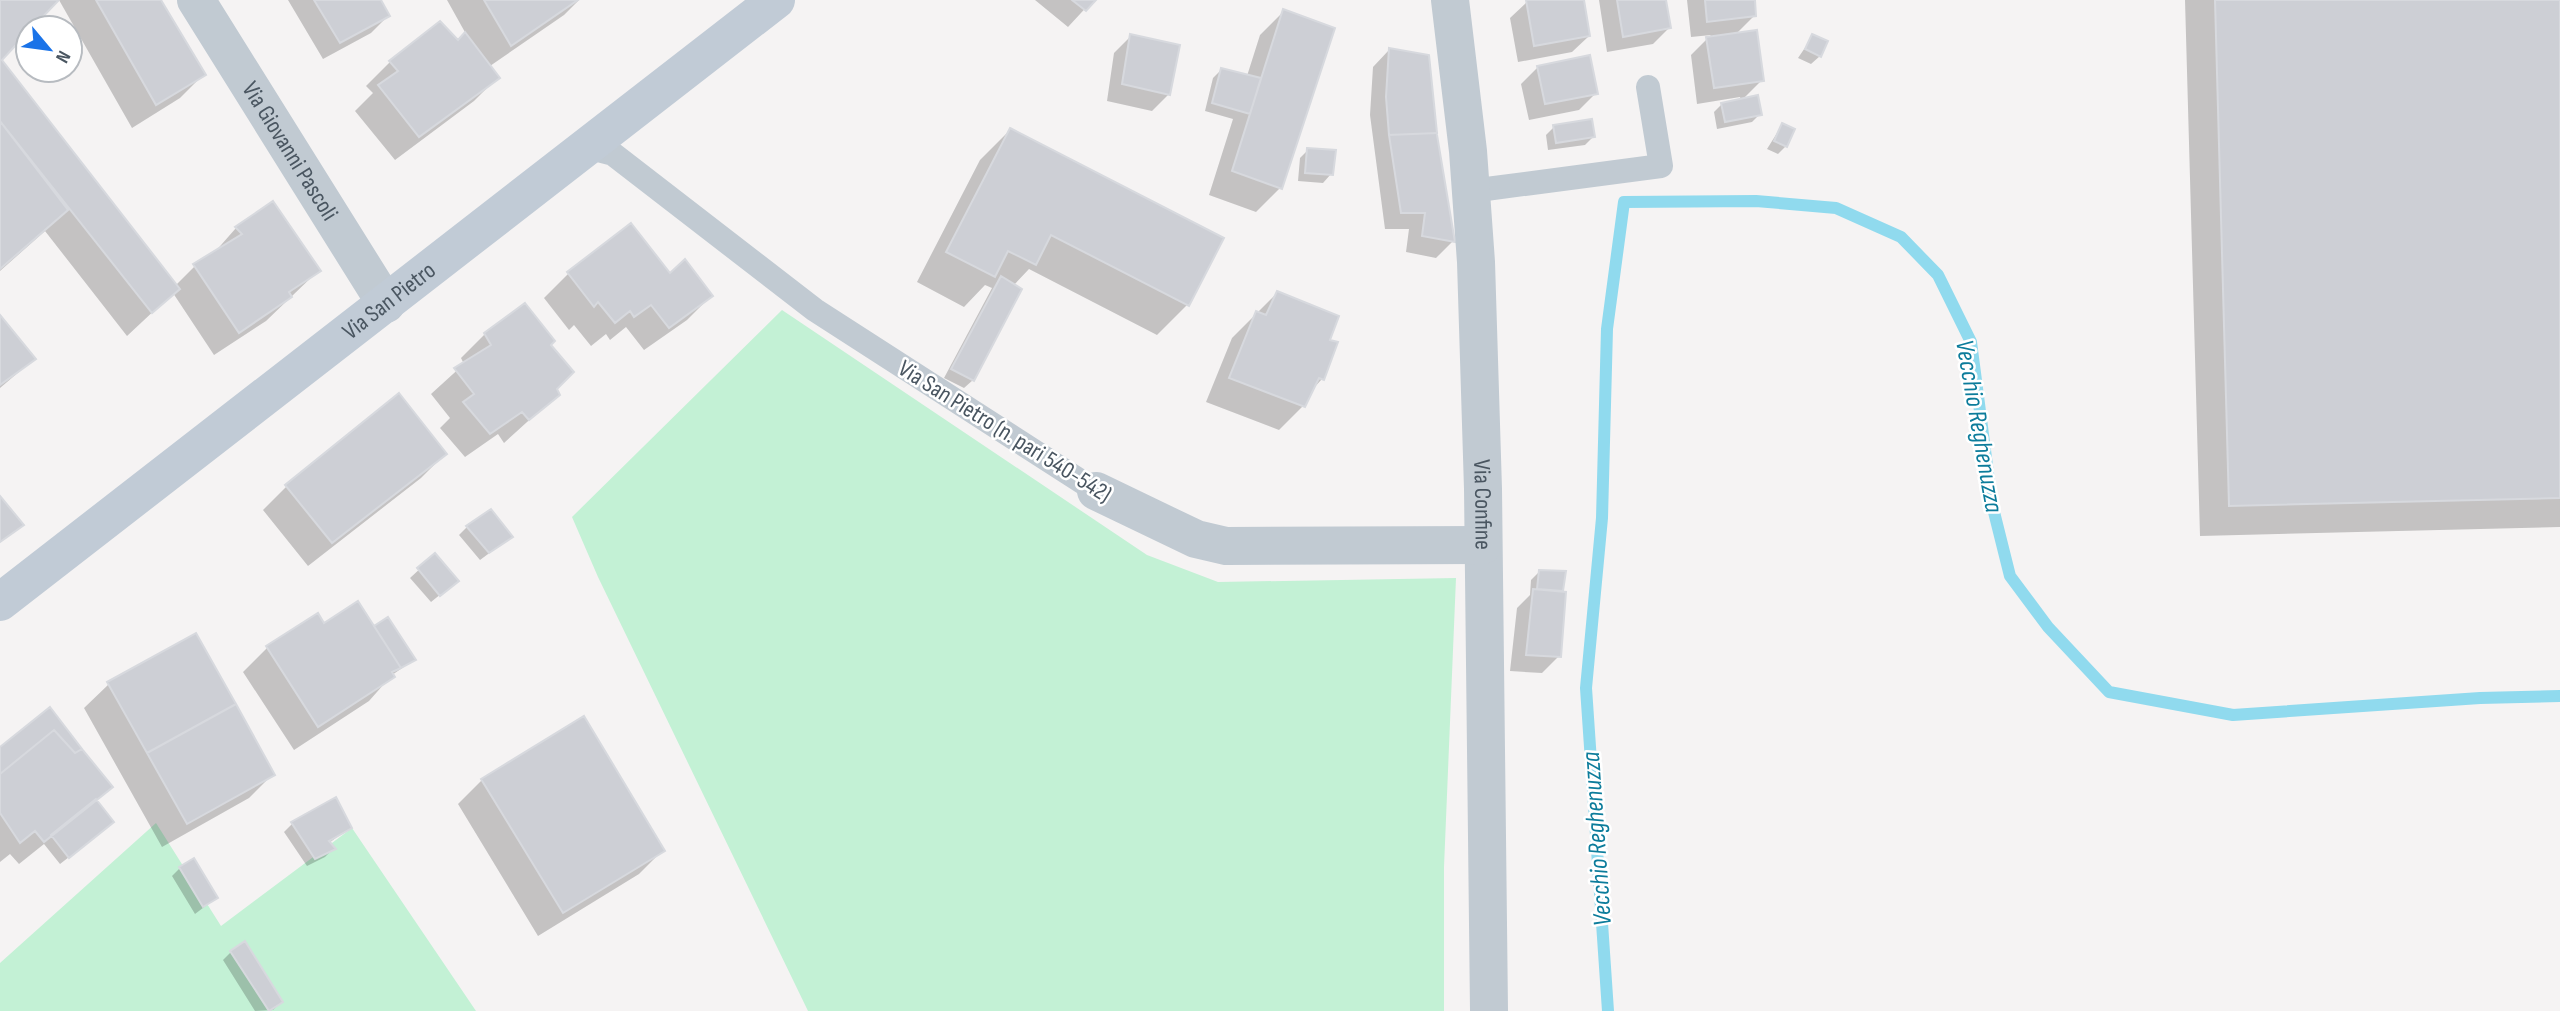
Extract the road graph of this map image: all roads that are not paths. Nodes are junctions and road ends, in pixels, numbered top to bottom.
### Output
1 (197, 0) edge
2 (776, 0) edge
3 (1450, 0) edge
4 (1648, 87) dead end
5 (586, 147) junction
6 (1471, 191) junction
7 (386, 304) junction
8 (1096, 491) joint
9 (1483, 545) junction
10 (0, 602) edge
11 (1489, 1011) edge

1 - 7 street, Via Giovanni Pascoli
2 - 5 street, Via San Pietro
3 - 6 street, Via Confine
4 - 6 lane
5 - 7 street, Via San Pietro
5 - 8 lane, Via San Pietro (n. pari 540-542)
6 - 9 street, Via Confine
7 - 10 street, Via San Pietro
8 - 9 street, Via San Pietro (n. pari 540-542)
9 - 11 street, Via Confine

